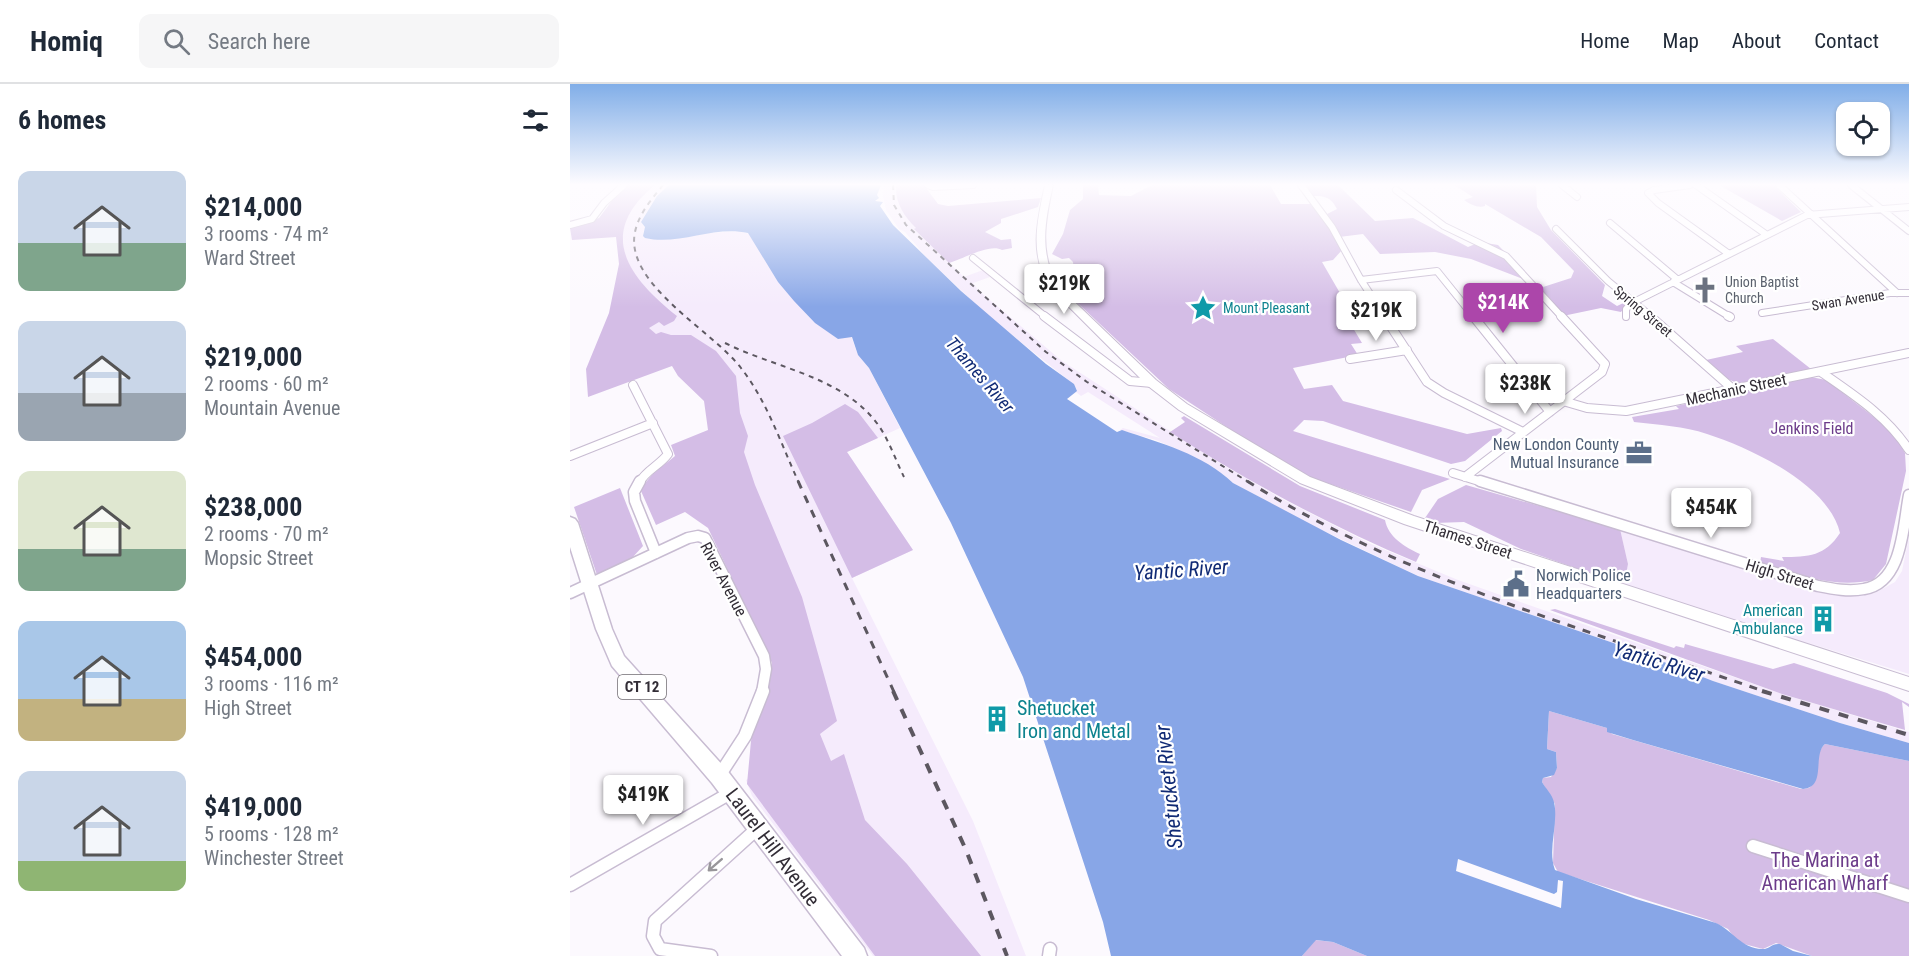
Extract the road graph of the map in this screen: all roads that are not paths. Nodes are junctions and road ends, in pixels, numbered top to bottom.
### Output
1 (1042, 226) edge
2 (1331, 226) edge
3 (1444, 226) edge
4 (1613, 226) edge
5 (1690, 226) edge
6 (1754, 226) edge
7 (1786, 226) edge
8 (1823, 226) edge
9 (1556, 229) dead end
10 (1767, 235) junction
11 (1729, 254) junction
12 (973, 258) dead end
13 (1361, 280) junction
14 (1676, 281) junction
15 (1897, 293) junction
16 (1909, 293) edge
17 (1634, 302) junction
18 (1762, 313) dead end
19 (1626, 317) dead end
20 (1730, 317) dead end
21 (1407, 350) junction
22 (1909, 353) edge
23 (1350, 359) dead end
24 (1821, 372) junction
25 (1152, 383) junction
26 (633, 385) dead end
27 (1734, 390) junction
28 (1563, 401) junction
29 (1550, 412) junction
30 (653, 423) junction
31 (1523, 432) junction
32 (1909, 450) edge
33 (570, 456) edge
34 (1453, 473) dead end
35 (1465, 477) junction
36 (1909, 495) edge
37 (570, 523) edge
38 (656, 553) junction
39 (590, 584) junction
40 (570, 593) edge
41 (1909, 684) edge
42 (719, 776) junction
43 (732, 792) junction
44 (759, 827) junction
45 (1753, 846) dead end
46 (570, 885) edge
47 (1905, 896) edge
48 (711, 956) edge
49 (856, 956) edge

1 - 25 main road, Thames Street
2 - 13 street
3 - 28 street
4 - 14 street
5 - 11 street
6 - 10 street
7 - 10 street
8 - 15 street
9 - 17 street, Spring Street
10 - 11 street
11 - 14 street
12 - 25 street
13 - 21 street
13 - 29 street
14 - 17 street
14 - 20 street
15 - 16 street, Swan Avenue
15 - 18 street, Swan Avenue
17 - 19 street
17 - 27 street, Spring Street
21 - 23 street
21 - 31 street
22 - 24 street, Mechanic Street
24 - 27 street, Mechanic Street
24 - 32 street
25 - 41 main road, Thames Street
26 - 30 street
27 - 28 street, Mechanic Street
28 - 29 street
29 - 31 street
30 - 33 street
30 - 38 street
31 - 35 street
34 - 35 street, High Street
35 - 36 street, High Street
37 - 39 highway, Laurel Hill Avenue / CT 12
38 - 39 street
38 - 42 street, River Avenue
39 - 40 street
39 - 42 highway, Laurel Hill Avenue / CT 12
42 - 43 highway, Laurel Hill Avenue / CT 12
43 - 44 highway, Laurel Hill Avenue / CT 12
43 - 46 street
44 -> 48 street
44 - 49 highway, Laurel Hill Avenue / CT 12
45 - 47 street

